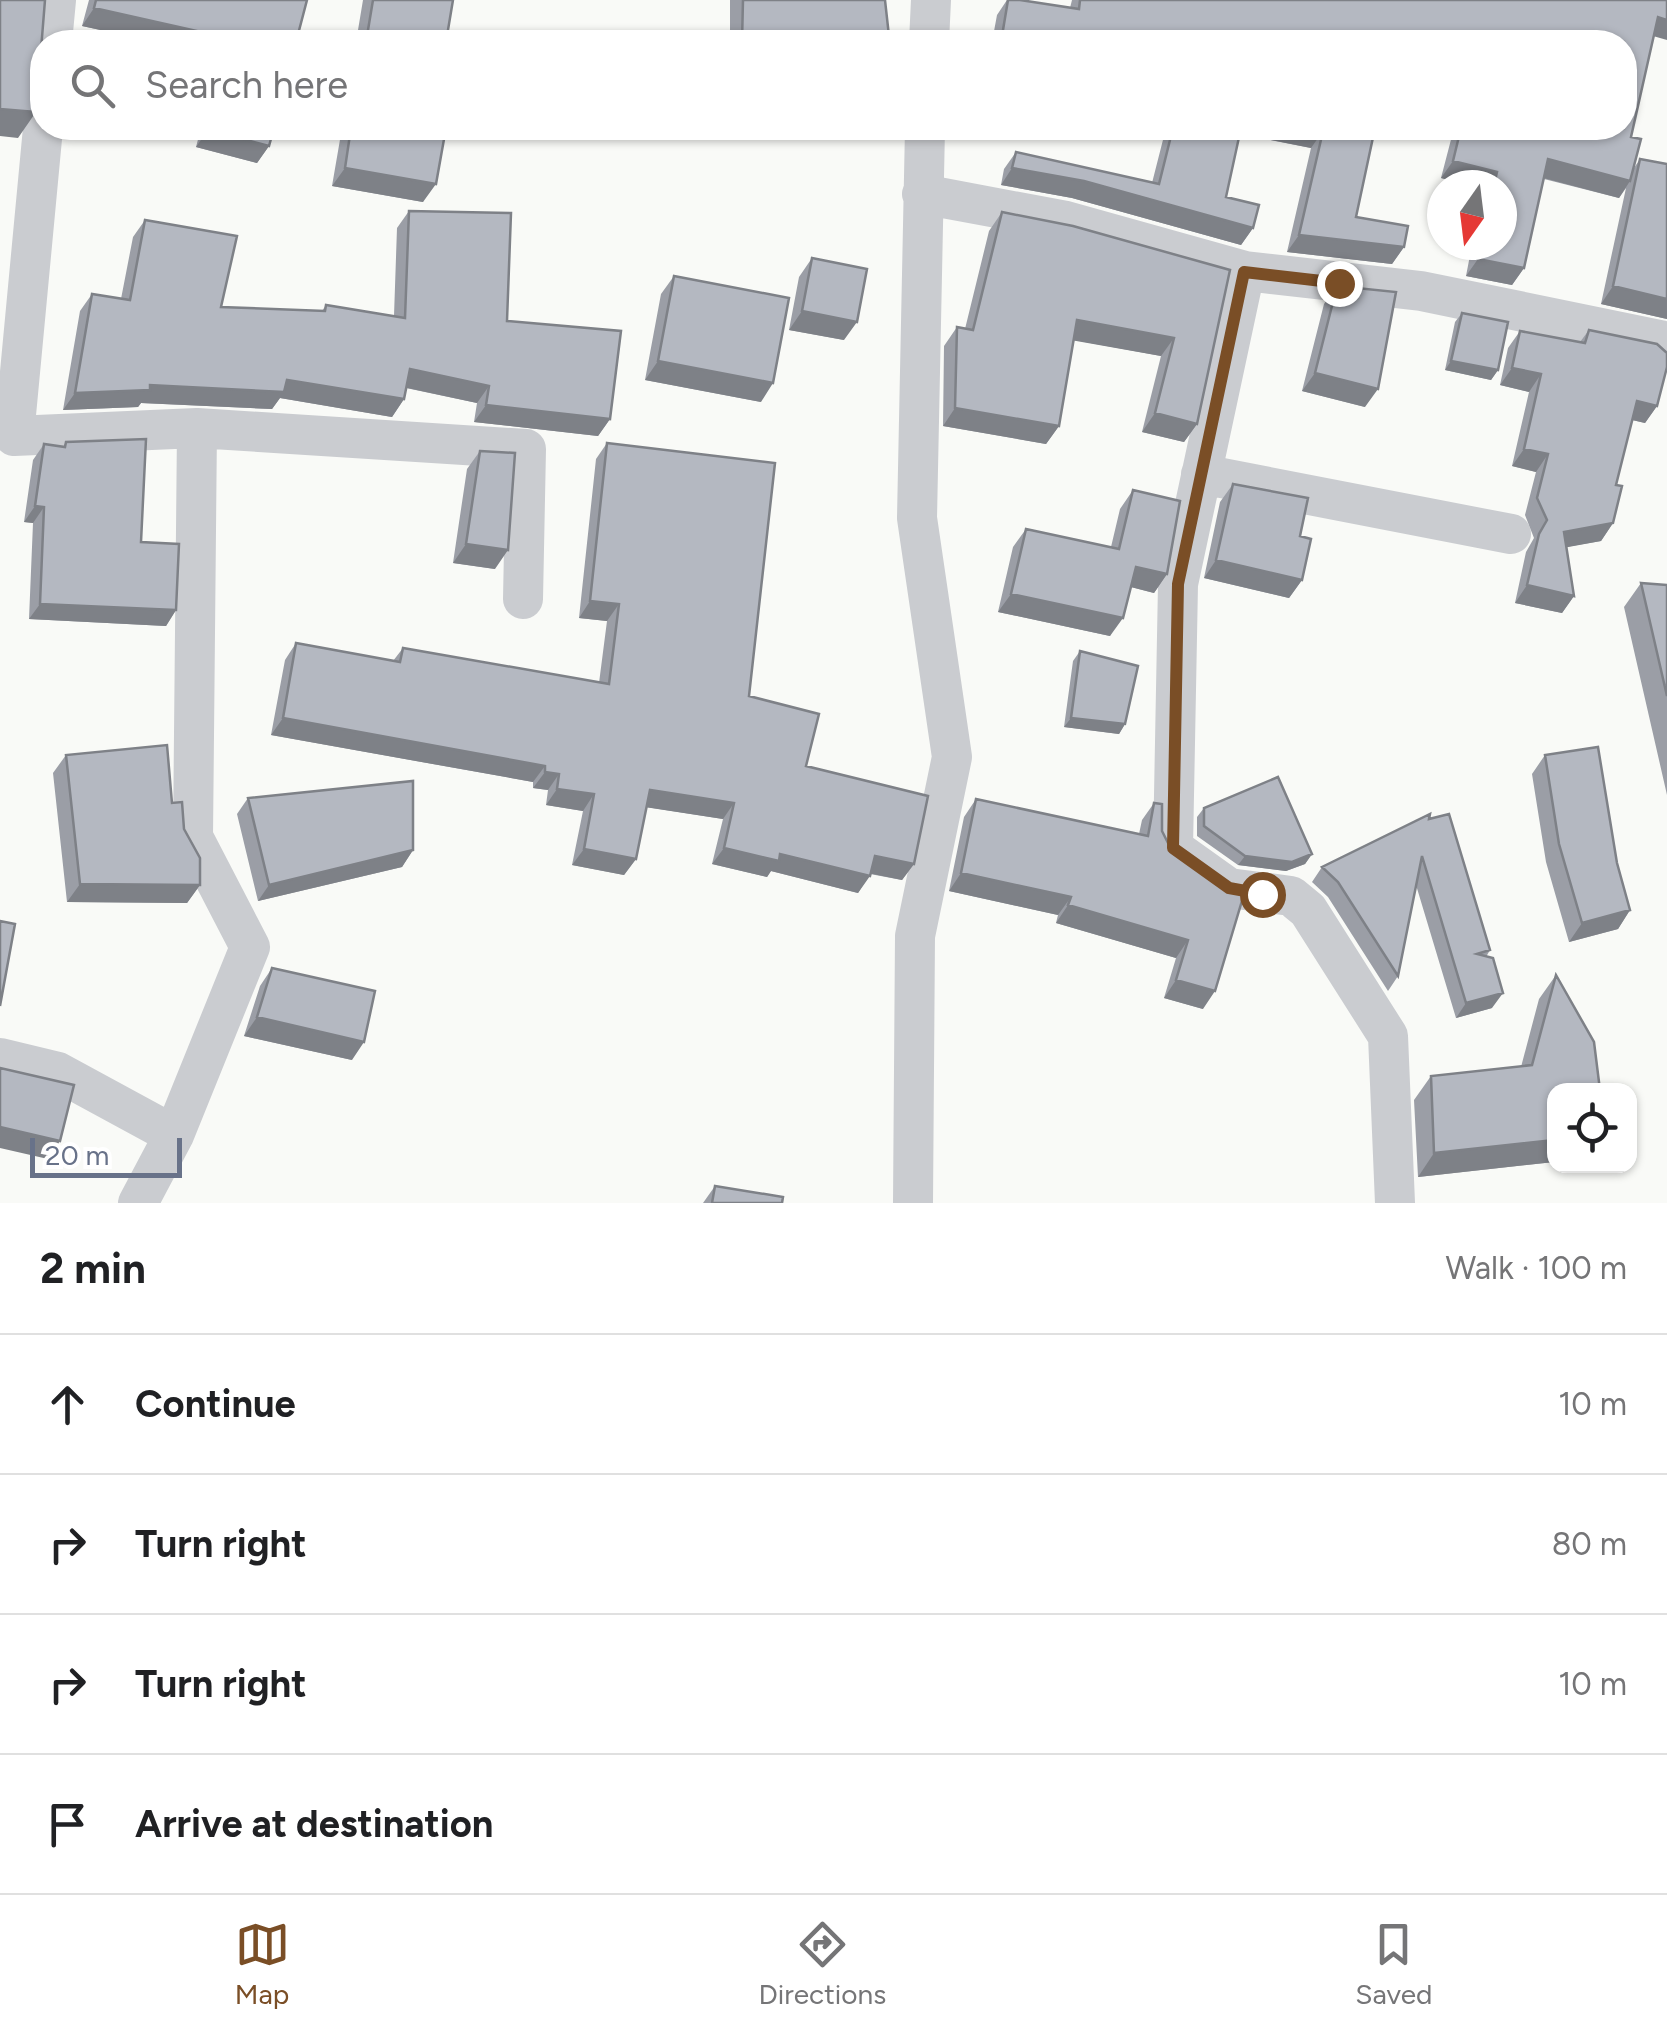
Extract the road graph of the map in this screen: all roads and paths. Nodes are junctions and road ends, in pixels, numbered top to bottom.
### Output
1 (56, 0) edge
2 (932, 0) edge
3 (53, 30) edge
4 (930, 30) edge
5 (43, 140) edge
6 (924, 140) edge
7 (922, 194) junction
8 (1244, 272) junction
9 (1667, 352) edge
10 (197, 428) junction
11 (1201, 474) junction
12 (1511, 534) dead end
13 (523, 599) dead end
14 (0, 1058) edge
15 (174, 1134) junction
16 (138, 1203) edge
17 (913, 1203) edge
18 (1394, 1203) edge

1 - 3 street
2 - 4 street
5 - 10 street
6 - 7 street
7 - 8 street
7 - 17 street
8 - 9 street
8 - 11 street
10 - 13 street
10 - 15 street
11 - 12 street
11 - 18 street
14 - 15 street
15 - 16 street

